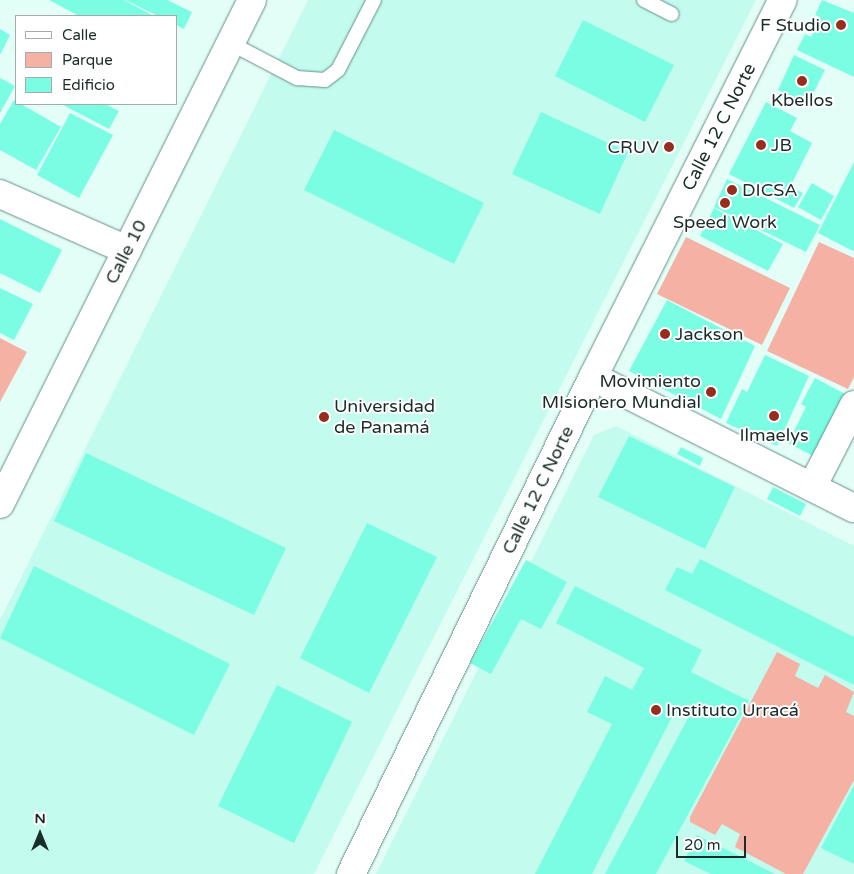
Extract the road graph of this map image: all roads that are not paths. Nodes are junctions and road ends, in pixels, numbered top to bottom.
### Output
1 (252, 0) edge
2 (374, 0) edge
3 (644, 0) edge
4 (783, 0) edge
5 (672, 14) dead end
6 (230, 43) junction
7 (0, 194) edge
8 (127, 250) junction
9 (593, 377) junction
10 (854, 405) edge
11 (812, 487) junction
12 (0, 504) edge
13 (854, 508) edge
14 (351, 874) edge

1 - 6 street, Calle 10
2 - 6 lane
3 - 5 lane
4 - 9 street, Calle 12 C Norte
6 - 8 street, Calle 10
7 - 8 street
8 - 12 street, Calle 10
9 - 11 street
9 - 14 street, Calle 12 C Norte
10 - 11 street
11 - 13 street

